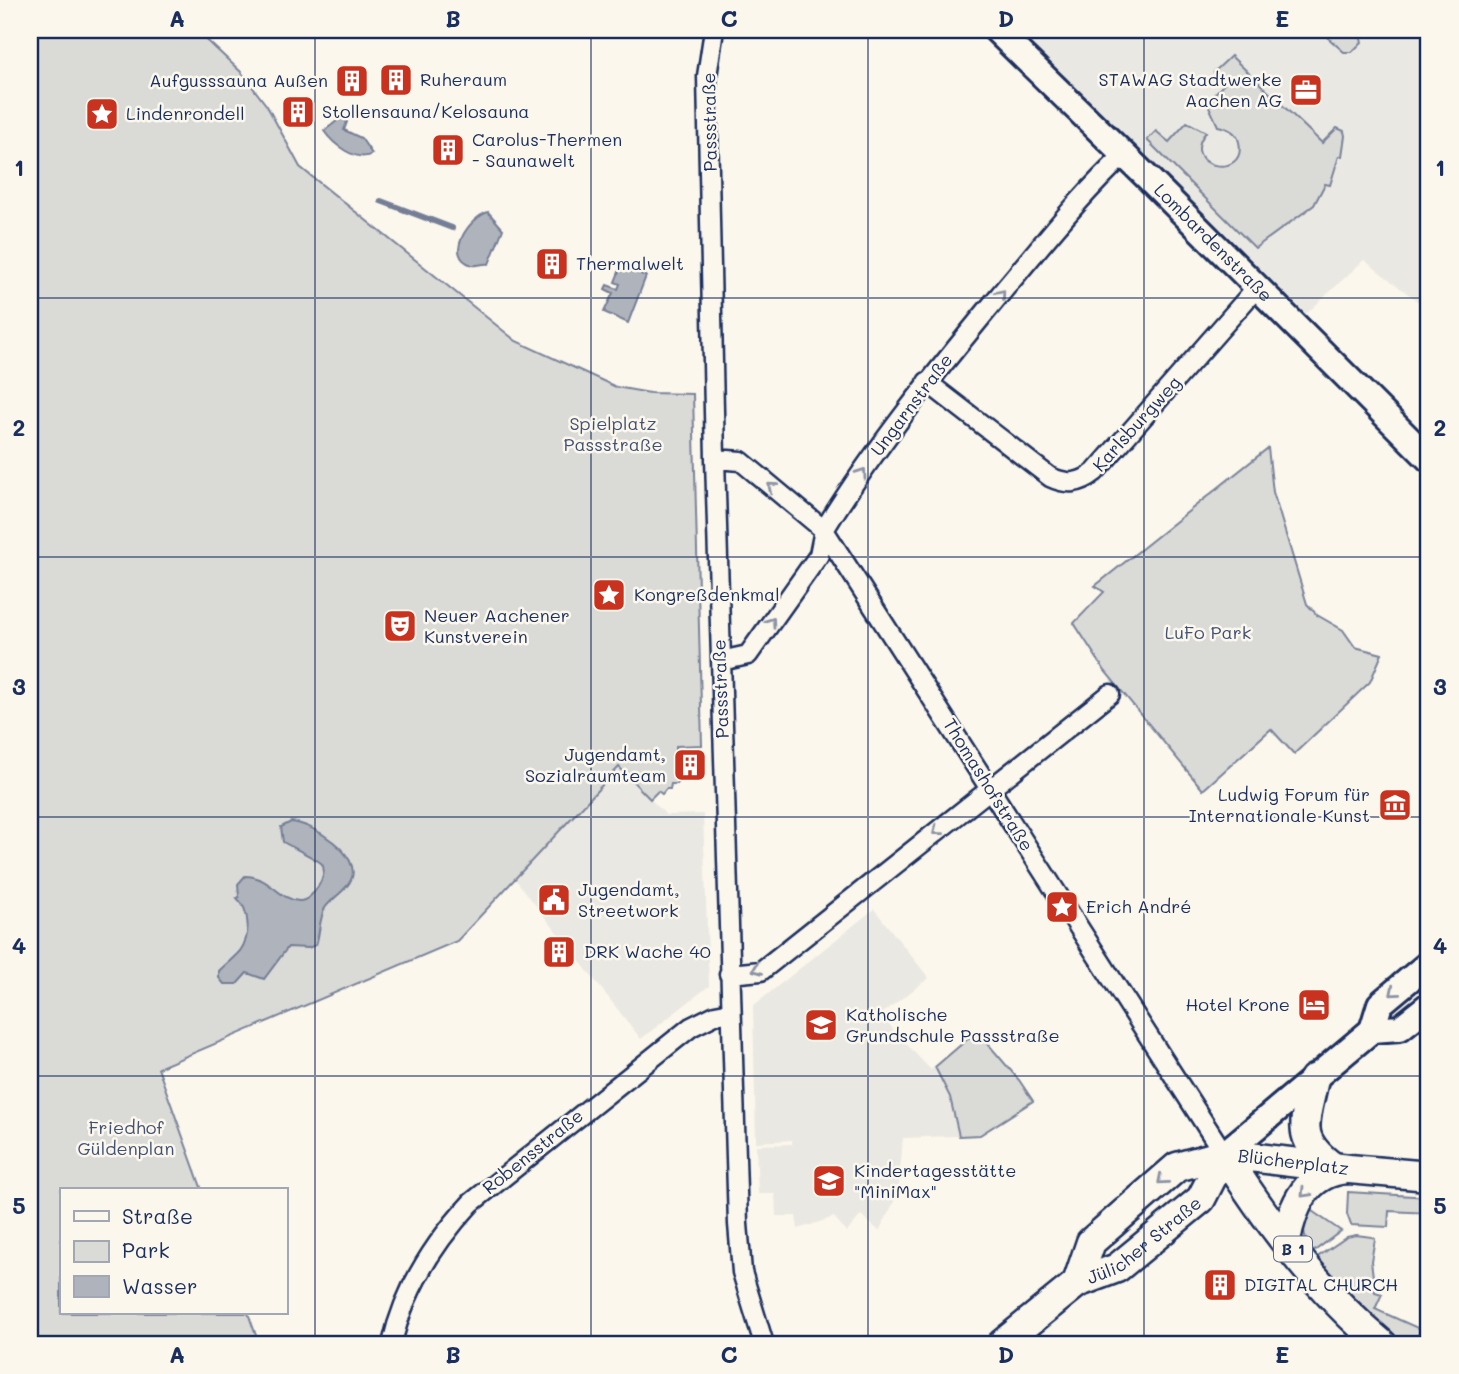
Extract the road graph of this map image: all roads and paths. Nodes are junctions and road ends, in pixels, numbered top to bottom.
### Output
1 (714, 30) edge
2 (996, 30) edge
3 (1125, 154) junction
4 (1258, 286) junction
5 (927, 382) junction
6 (715, 459) junction
7 (1429, 459) edge
8 (824, 530) junction
9 (721, 662) junction
10 (1110, 694) dead end
11 (990, 789) junction
12 (1429, 963) edge
13 (729, 974) junction
14 (1429, 1005) edge
15 (731, 1012) junction
16 (1373, 1030) junction
17 (1314, 1079) junction
18 (1224, 1154) junction
19 (1341, 1168) junction
20 (1429, 1176) edge
21 (1286, 1241) junction
22 (1077, 1283) junction
23 (1376, 1341) edge
24 (392, 1344) edge
25 (764, 1344) edge
26 (1002, 1344) edge

1 - 6 street, Passstraße
2 - 3 street, Lombardenstraße
3 - 4 street, Lombardenstraße
5 -> 3 street, Ungarnstraße
4 - 5 street, Karlsburgweg
4 - 7 street, Lombardenstraße
8 -> 5 street, Ungarnstraße
8 -> 6 street, Thomashofstraße
6 - 9 street, Passstraße
9 -> 8 street, Ungarnstraße
8 - 11 street, Thomashofstraße
9 - 13 street, Passstraße
10 - 11 street
11 -> 13 street
11 - 18 street, Thomashofstraße
12 -> 16 street, Jülicher Straße
13 - 15 street, Passstraße
14 - 16 street, Jülicher Straße
15 - 24 street, Robensstraße
15 - 25 street, Passstraße
16 - 17 street, Jülicher Straße
17 - 18 street, Jülicher Straße
17 - 19 main road
18 - 19 main road, Blücherplatz
18 - 21 main road, Blücherplatz / B 1
18 - 22 main road, Jülicher Straße
18 -> 22 main road, Jülicher Straße
19 - 20 main road, Blücherplatz
19 -> 21 main road
21 - 23 main road, Blücherplatz / B 1
22 - 26 main road, Jülicher Straße

